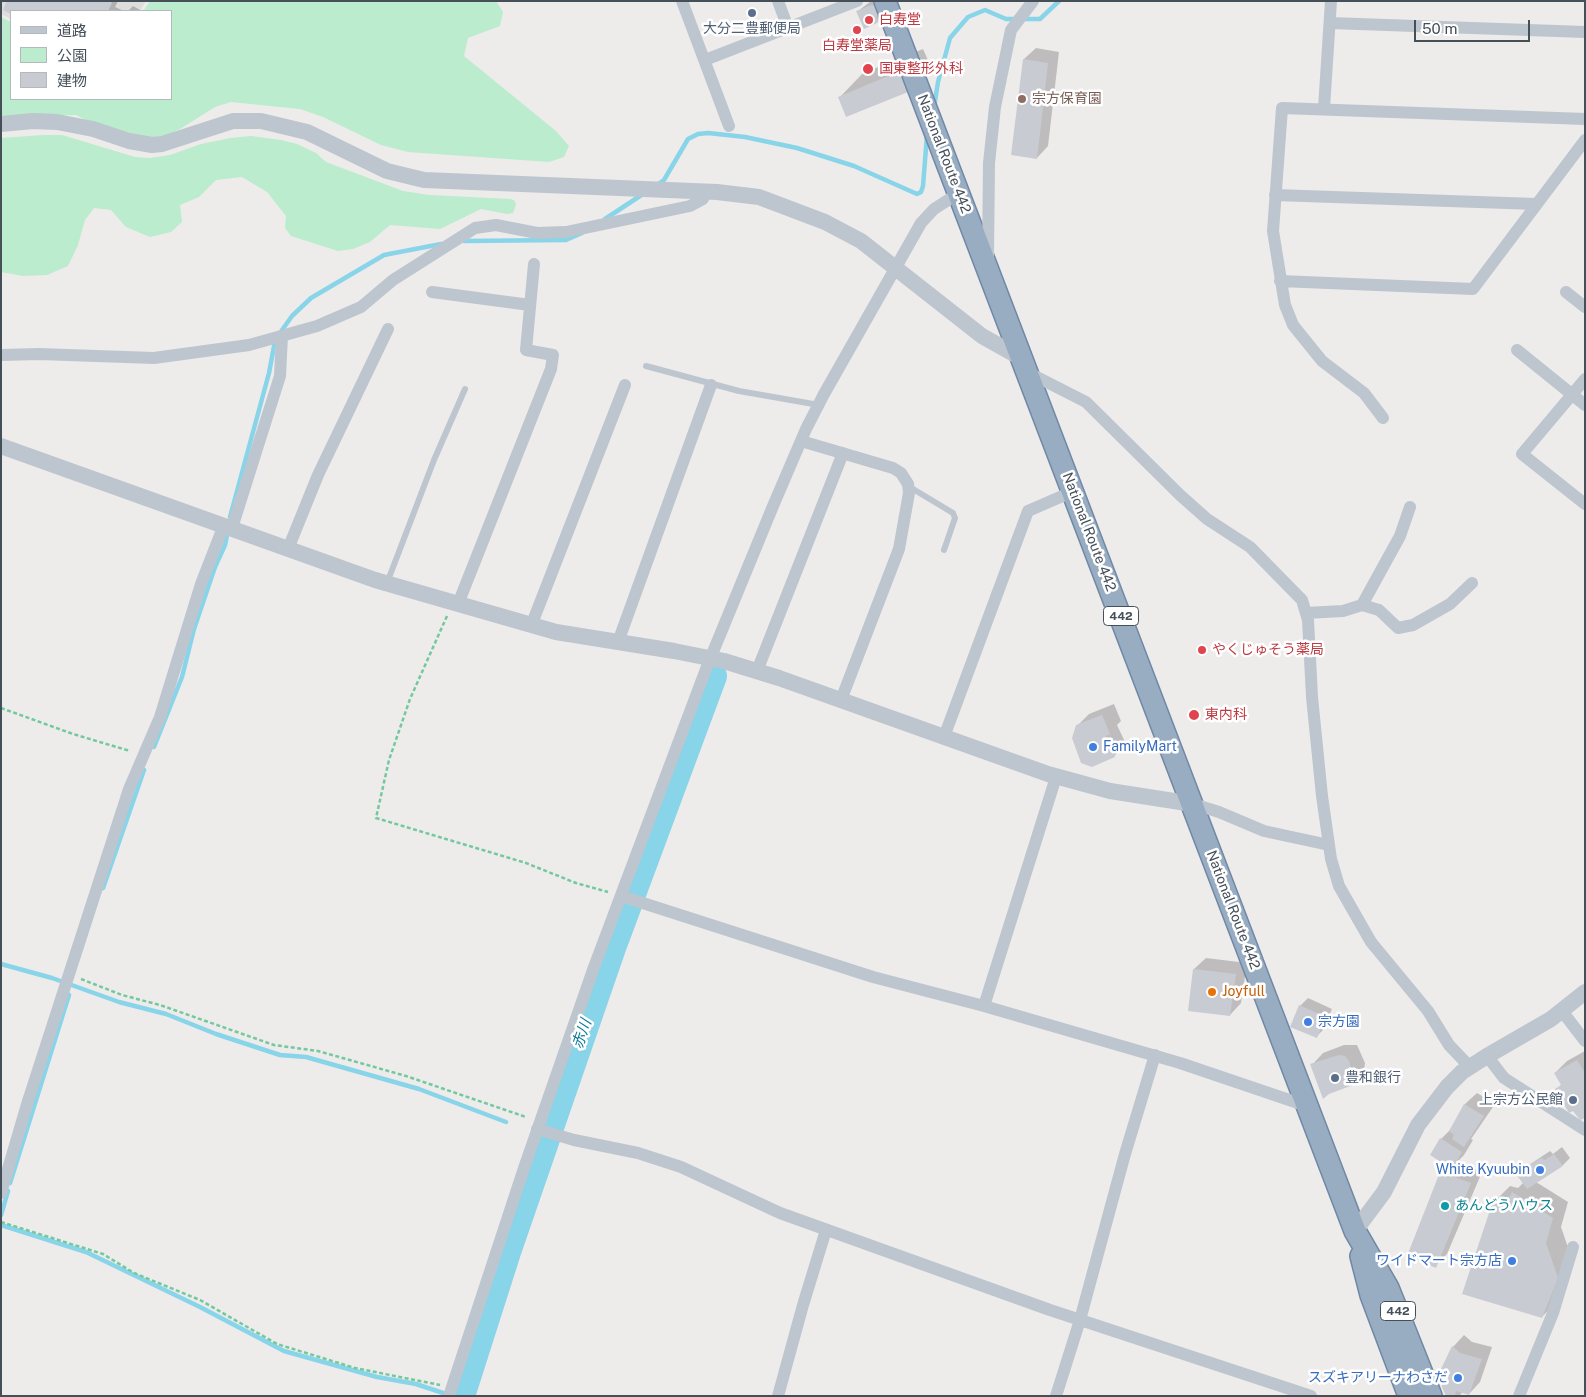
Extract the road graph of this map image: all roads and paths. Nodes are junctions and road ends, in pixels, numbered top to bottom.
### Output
1 (682, 1) edge
2 (778, 1) edge
3 (857, 1) edge
4 (885, 1) edge
5 (1034, 1) edge
6 (1331, 1) edge
7 (1330, 23) junction
8 (788, 28) junction
9 (1585, 32) edge
10 (705, 60) junction
11 (1324, 108) junction
12 (1585, 118) edge
13 (1, 124) edge
14 (729, 126) dead end
15 (1585, 140) edge
16 (704, 191) junction
17 (959, 193) junction
18 (1275, 195) junction
19 (1536, 204) junction
20 (534, 264) dead end
21 (895, 267) junction
22 (988, 267) junction
23 (1280, 280) junction
24 (432, 292) dead end
25 (1566, 292) dead end
26 (530, 305) junction
27 (1585, 307) edge
28 (388, 328) dead end
29 (282, 336) junction
30 (1517, 350) dead end
31 (1, 356) edge
32 (646, 366) dead end
33 (1026, 366) junction
34 (1585, 379) edge
35 (625, 385) dead end
36 (711, 385) junction
37 (465, 389) dead end
38 (1572, 395) junction
39 (819, 405) junction
40 (1585, 405) edge
41 (1383, 418) dead end
42 (801, 441) junction
43 (1, 446) edge
44 (843, 453) junction
45 (908, 486) junction
46 (1074, 491) junction
47 (1585, 504) edge
48 (1410, 506) dead end
49 (228, 527) junction
50 (288, 550) junction
51 (944, 550) dead end
52 (387, 584) junction
53 (1472, 584) dead end
54 (455, 603) junction
55 (1362, 605) junction
56 (1306, 612) junction
57 (531, 626) junction
58 (618, 642) junction
59 (711, 658) junction
60 (757, 671) junction
61 (841, 700) junction
62 (1, 708) edge
63 (944, 737) junction
64 (142, 756) junction
65 (1056, 777) junction
66 (1192, 804) junction
67 (1329, 845) junction
68 (621, 896) junction
69 (69, 974) junction
70 (1585, 992) edge
71 (984, 1006) junction
72 (1562, 1011) junction
73 (1585, 1042) edge
74 (1155, 1055) junction
75 (1487, 1056) junction
76 (1470, 1067) junction
77 (1307, 1106) junction
78 (538, 1125) junction
79 (1585, 1130) edge
80 (1, 1193) edge
81 (1, 1222) edge
82 (826, 1230) junction
83 (1356, 1231) junction
84 (1573, 1247) dead end
85 (1080, 1320) junction
86 (450, 1392) edge
87 (778, 1396) edge
88 (1056, 1396) edge
89 (1311, 1396) edge
90 (1408, 1396) edge
91 (1431, 1396) edge
92 (1519, 1396) edge

1 - 10 street
2 - 8 street
3 - 8 street
4 - 17 highway, National Route 442 / 442
5 - 22 street
6 - 7 street
7 - 9 street
7 - 11 street
8 - 10 street
10 - 14 street
11 - 12 street
11 - 18 street
13 - 16 street
15 - 19 street
16 - 21 street
16 - 29 street
17 - 21 street
17 - 22 highway, National Route 442 / 442
18 - 19 street
18 - 23 street
19 - 23 street
20 - 26 street
21 - 33 street
21 - 39 street
22 - 33 highway, National Route 442 / 442
23 - 41 street
24 - 26 street
25 - 27 street
26 - 54 street
28 - 50 street
29 - 31 street
29 - 49 street
30 - 38 street
32 - 36 lane
33 - 46 highway, National Route 442 / 442
33 - 56 street
34 - 38 street
35 - 57 street
36 - 39 lane
36 - 58 street
37 - 52 lane
38 - 40 street
38 - 47 street
39 - 42 street
42 - 44 street
42 - 59 street
43 - 49 street
44 - 45 street
44 - 60 street
45 - 51 lane
45 - 61 street
46 - 63 street
46 - 66 highway, National Route 442 / 442
48 - 55 street
49 - 50 street
49 - 64 street
50 - 52 street
52 - 54 street
53 - 55 street
54 - 57 street
54 - 68 path
55 - 56 street
56 - 67 street
57 - 58 street
58 - 59 street
59 - 60 street
59 - 68 street
60 - 61 street
61 - 63 street
62 - 64 path
63 - 65 street
64 - 69 street
65 - 66 street
65 - 71 street
66 - 67 street
66 - 77 highway, National Route 442 / 442
67 - 76 street
68 - 71 street
68 - 78 street
69 - 78 path
69 - 80 street
70 - 72 street
71 - 74 street
72 - 73 street
72 - 75 street
74 - 77 street
74 - 85 street
75 - 76 street
75 - 79 street
76 - 83 street
77 - 83 highway, National Route 442 / 442
78 - 82 street
78 - 86 street
81 - 86 path
82 - 85 street
82 - 87 street
83 - 90 highway, National Route 442 / 442
83 - 91 highway, National Route 442 / 442
84 - 92 street
85 - 88 street
85 - 89 street

